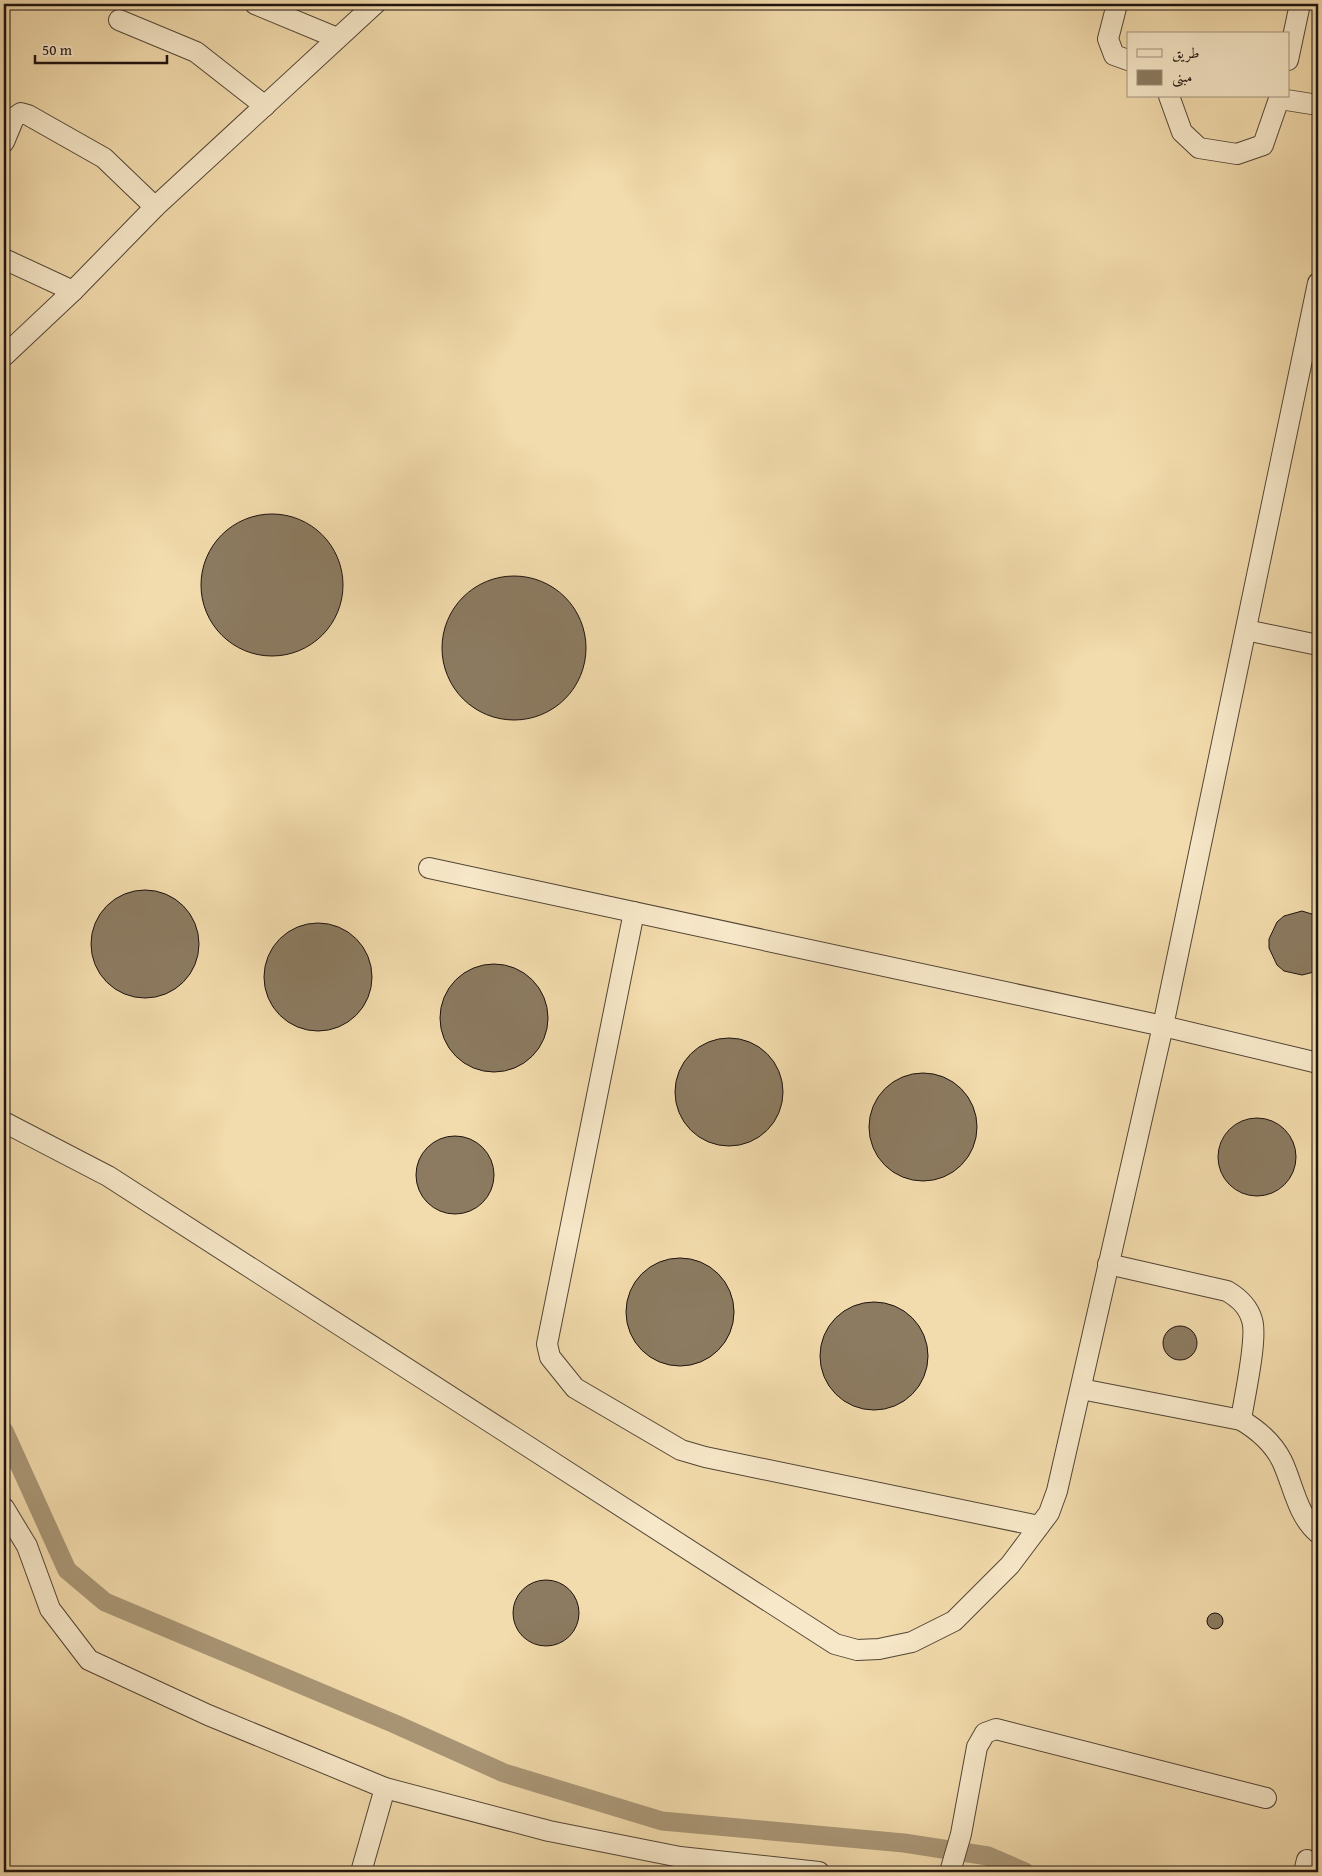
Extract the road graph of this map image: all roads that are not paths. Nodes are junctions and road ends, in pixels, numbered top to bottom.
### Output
1 (256, 4) edge
2 (375, 4) edge
3 (1117, 4) edge
4 (1300, 4) edge
5 (119, 20) dead end
6 (337, 38) junction
7 (1290, 51) edge
8 (1127, 60) edge
9 (1169, 98) edge
10 (1280, 98) edge
11 (1318, 105) edge
12 (265, 106) junction
13 (4, 142) edge
14 (155, 206) junction
15 (4, 259) edge
16 (1318, 283) edge
17 (73, 291) junction
18 (1311, 351) edge
19 (4, 356) edge
20 (1246, 630) junction
21 (1318, 645) edge
22 (429, 868) dead end
23 (634, 912) junction
24 (1163, 1026) junction
25 (1318, 1063) edge
26 (4, 1122) edge
27 (1108, 1264) junction
28 (1081, 1389) junction
29 (1241, 1420) junction
30 (4, 1508) edge
31 (1039, 1526) junction
32 (1318, 1533) edge
33 (385, 1788) junction
34 (1266, 1798) dead end
35 (678, 1864) edge
36 (361, 1872) edge
37 (819, 1872) edge
38 (950, 1872) edge

1 - 6 street
2 - 6 street
3 - 8 street
4 - 7 street
5 - 12 street
6 - 12 street
9 - 10 street
10 - 11 street
12 - 14 street
13 - 14 street
14 - 17 street
15 - 17 street
16 - 18 street
17 - 19 street
18 - 20 street
20 - 21 street
20 - 24 street
22 - 23 street
23 - 24 street
23 - 31 street
24 - 25 street
24 - 27 street
26 - 31 street
27 - 28 street
27 - 29 street
28 - 29 street
28 - 31 street
29 - 32 street
30 - 33 street
33 - 35 street
33 - 36 street
34 - 38 street
35 - 37 street

